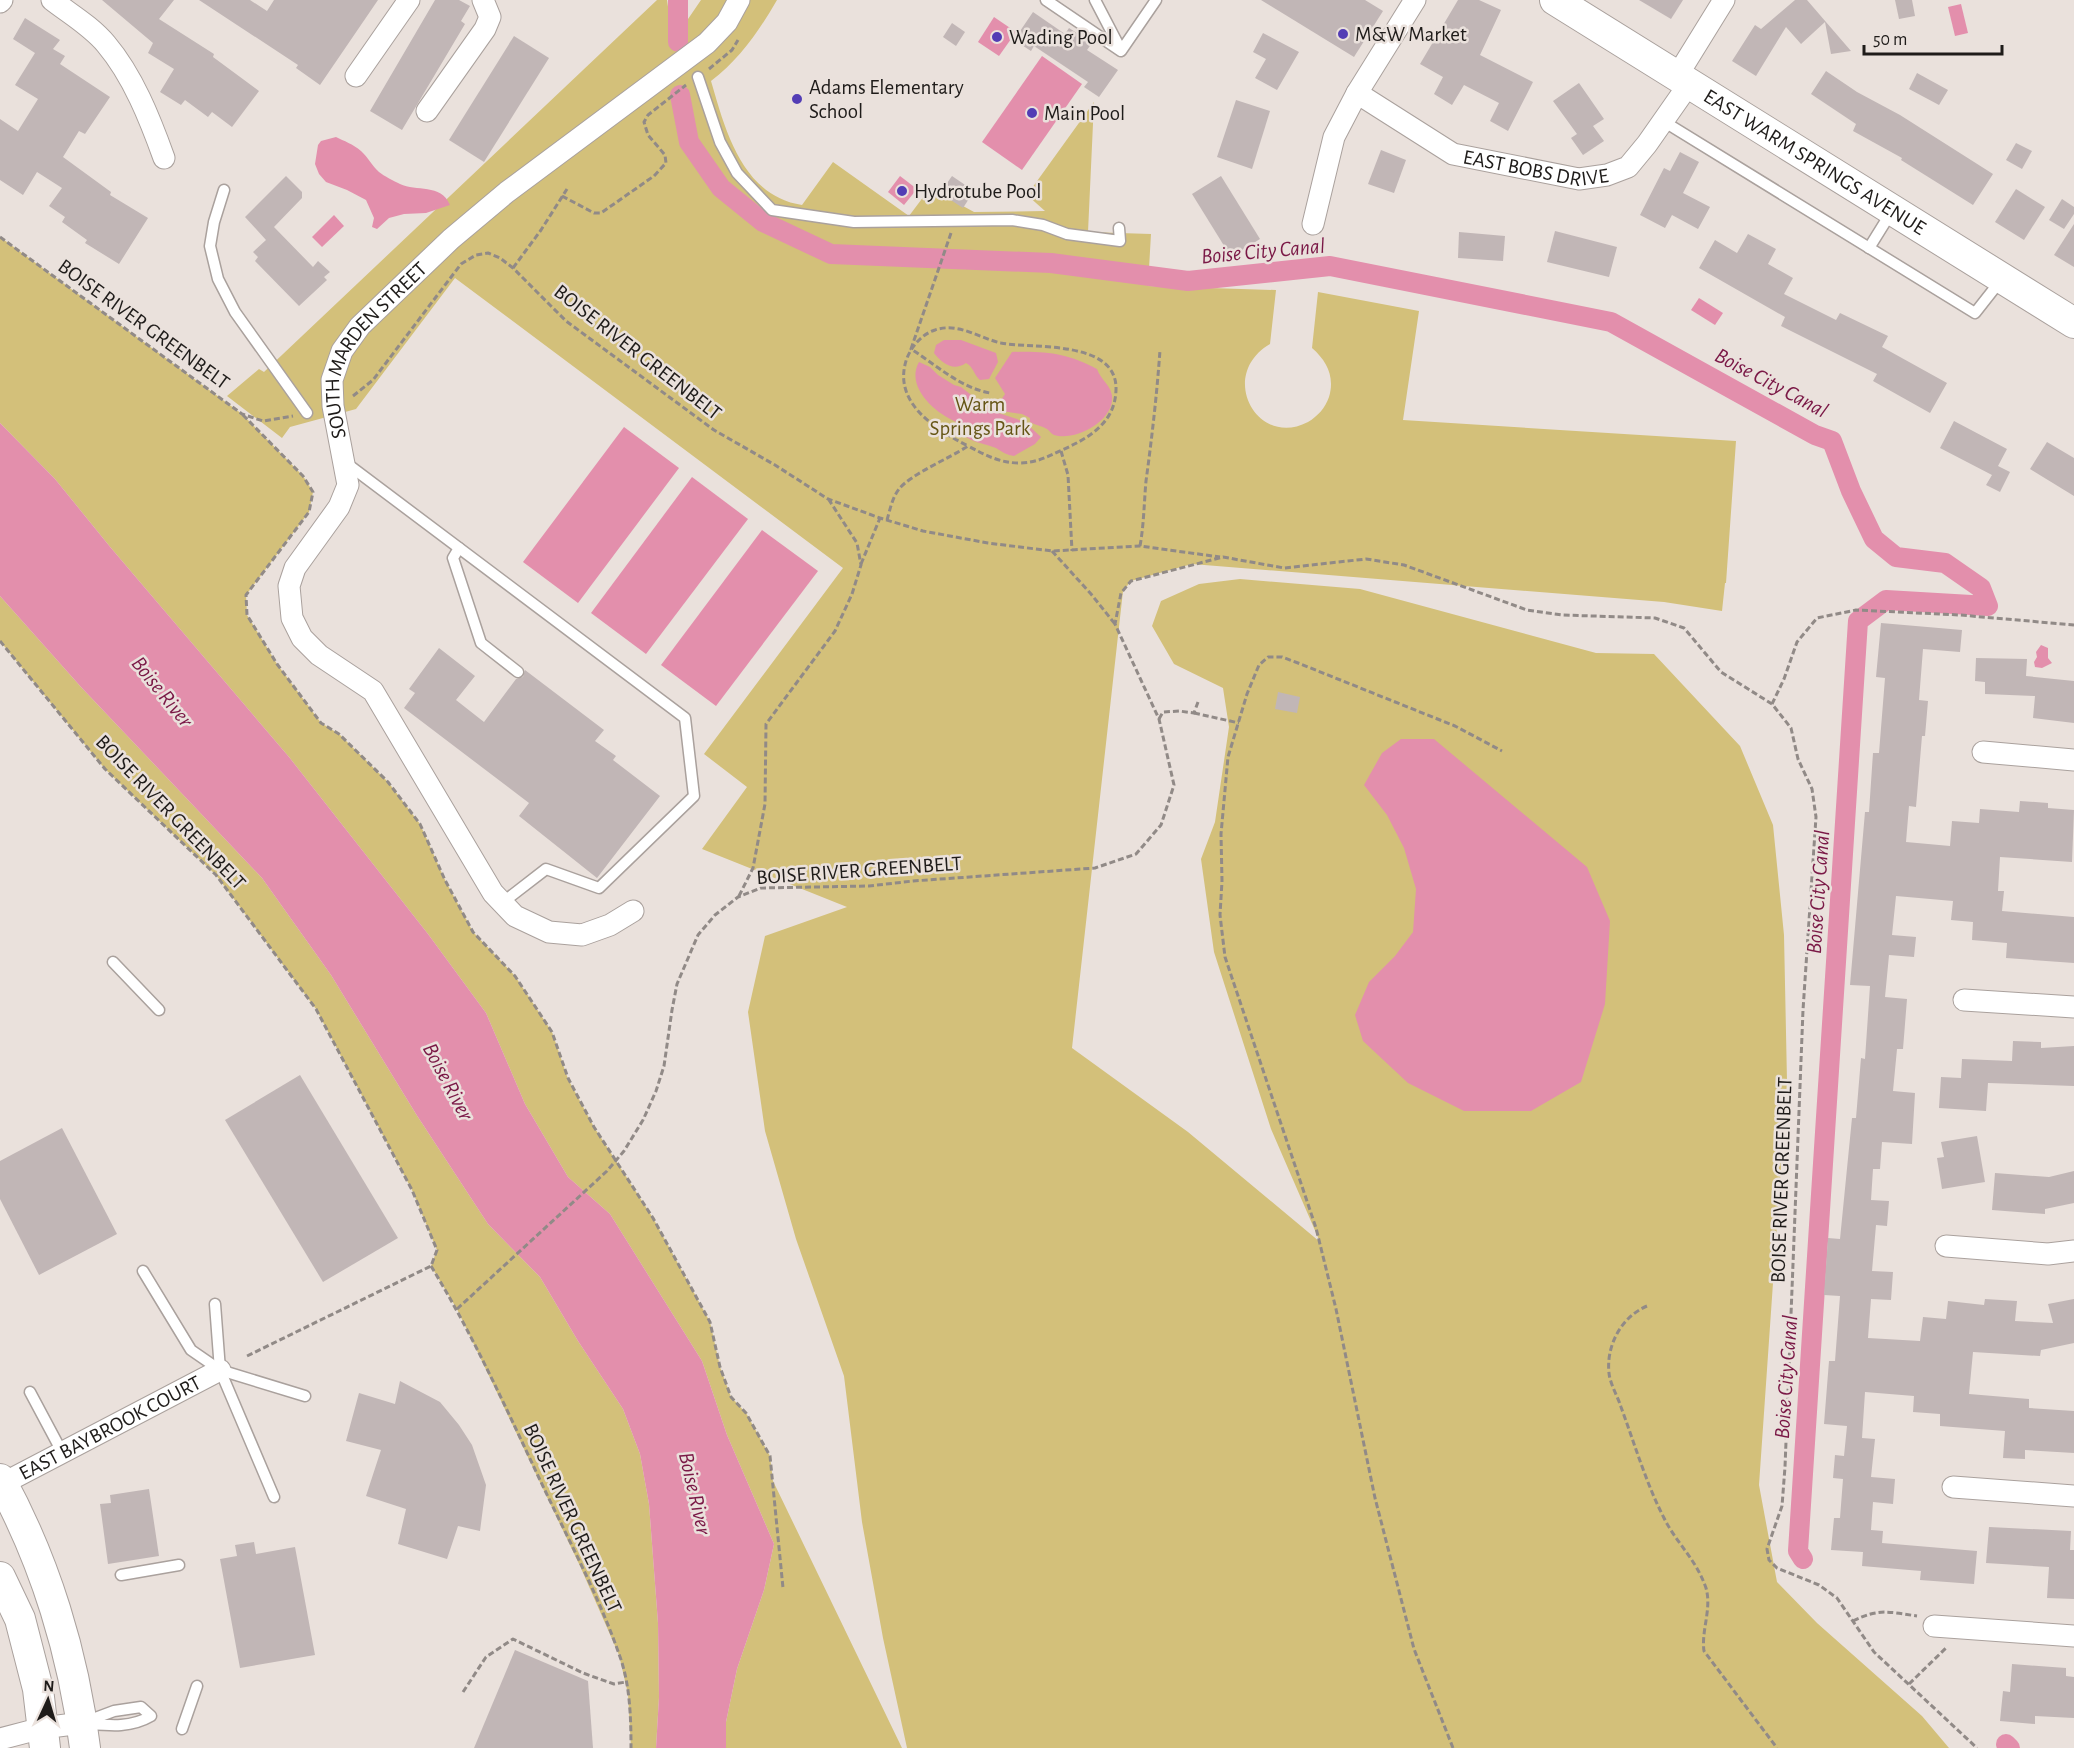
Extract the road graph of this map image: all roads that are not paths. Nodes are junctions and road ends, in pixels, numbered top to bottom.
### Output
1 (52, 0) edge
2 (409, 0) edge
3 (483, 0) edge
4 (739, 0) edge
5 (1046, 0) edge
6 (1095, 0) edge
7 (1156, 0) edge
8 (1415, 0) edge
9 (1555, 0) edge
10 (1724, 0) edge
11 (1122, 51) junction
12 (356, 76) dead end
13 (698, 77) road end
14 (1683, 80) junction
15 (1357, 93) junction
16 (428, 111) dead end
17 (1664, 121) junction
18 (164, 158) dead end
19 (224, 190) dead end
20 (1893, 211) junction
21 (1313, 224) dead end
22 (1119, 228) dead end
23 (1869, 248) junction
24 (2002, 278) junction
25 (2074, 322) edge
26 (307, 413) road end
27 (345, 462) junction
28 (459, 548) junction
29 (518, 672) dead end
30 (1983, 752) dead end
31 (2074, 760) edge
32 (502, 903) junction
33 (633, 911) dead end
34 (113, 962) dead end
35 (1964, 1000) dead end
36 (2074, 1006) edge
37 (159, 1010) dead end
38 (1946, 1246) dead end
39 (2074, 1251) edge
40 (143, 1271) dead end
41 (215, 1305) dead end
42 (220, 1370) junction
43 (30, 1392) dead end
44 (305, 1396) dead end
45 (62, 1452) junction
46 (1, 1483) edge
47 (1953, 1487) dead end
48 (2074, 1496) edge
49 (274, 1497) dead end
50 (179, 1566) dead end
51 (122, 1575) dead end
52 (0, 1577) edge
53 (1928, 1622) road end
54 (2074, 1636) edge
55 (197, 1686) dead end
56 (182, 1729) dead end
57 (84, 1736) edge
58 (44, 1738) edge
59 (0, 1739) edge

1 - 18 street
2 - 12 street
3 - 16 street
4 - 27 street, SOUTH MARDEN STREET
5 - 11 lane
6 - 11 lane
7 - 11 lane
8 - 15 street
9 - 14 street, EAST WARM SPRINGS AVENUE
10 - 14 street, EAST BOBS DRIVE
13 - 22 lane
14 - 17 street, EAST BOBS DRIVE
14 - 20 street, EAST WARM SPRINGS AVENUE
15 - 17 street, EAST BOBS DRIVE
15 - 21 street
17 - 23 lane
19 - 26 lane
20 - 23 lane
20 - 24 street, EAST WARM SPRINGS AVENUE
23 - 24 lane
24 - 25 street, EAST WARM SPRINGS AVENUE
27 - 28 lane
27 - 32 street, SOUTH MARDEN STREET
28 - 29 lane
28 - 32 lane
30 - 31 street
32 - 33 street, SOUTH MARDEN STREET
34 - 37 lane
35 - 36 street
38 - 39 street
40 - 42 lane
41 - 42 lane
42 - 44 lane
42 - 45 street, EAST BAYBROOK COURT
42 - 49 lane
43 - 45 lane
45 - 46 street, EAST BAYBROOK COURT
46 - 57 street
47 - 48 street
50 - 51 lane
52 - 58 street
53 - 54 street
55 - 56 lane
57 - 57 lane
57 - 58 street
58 - 59 street

